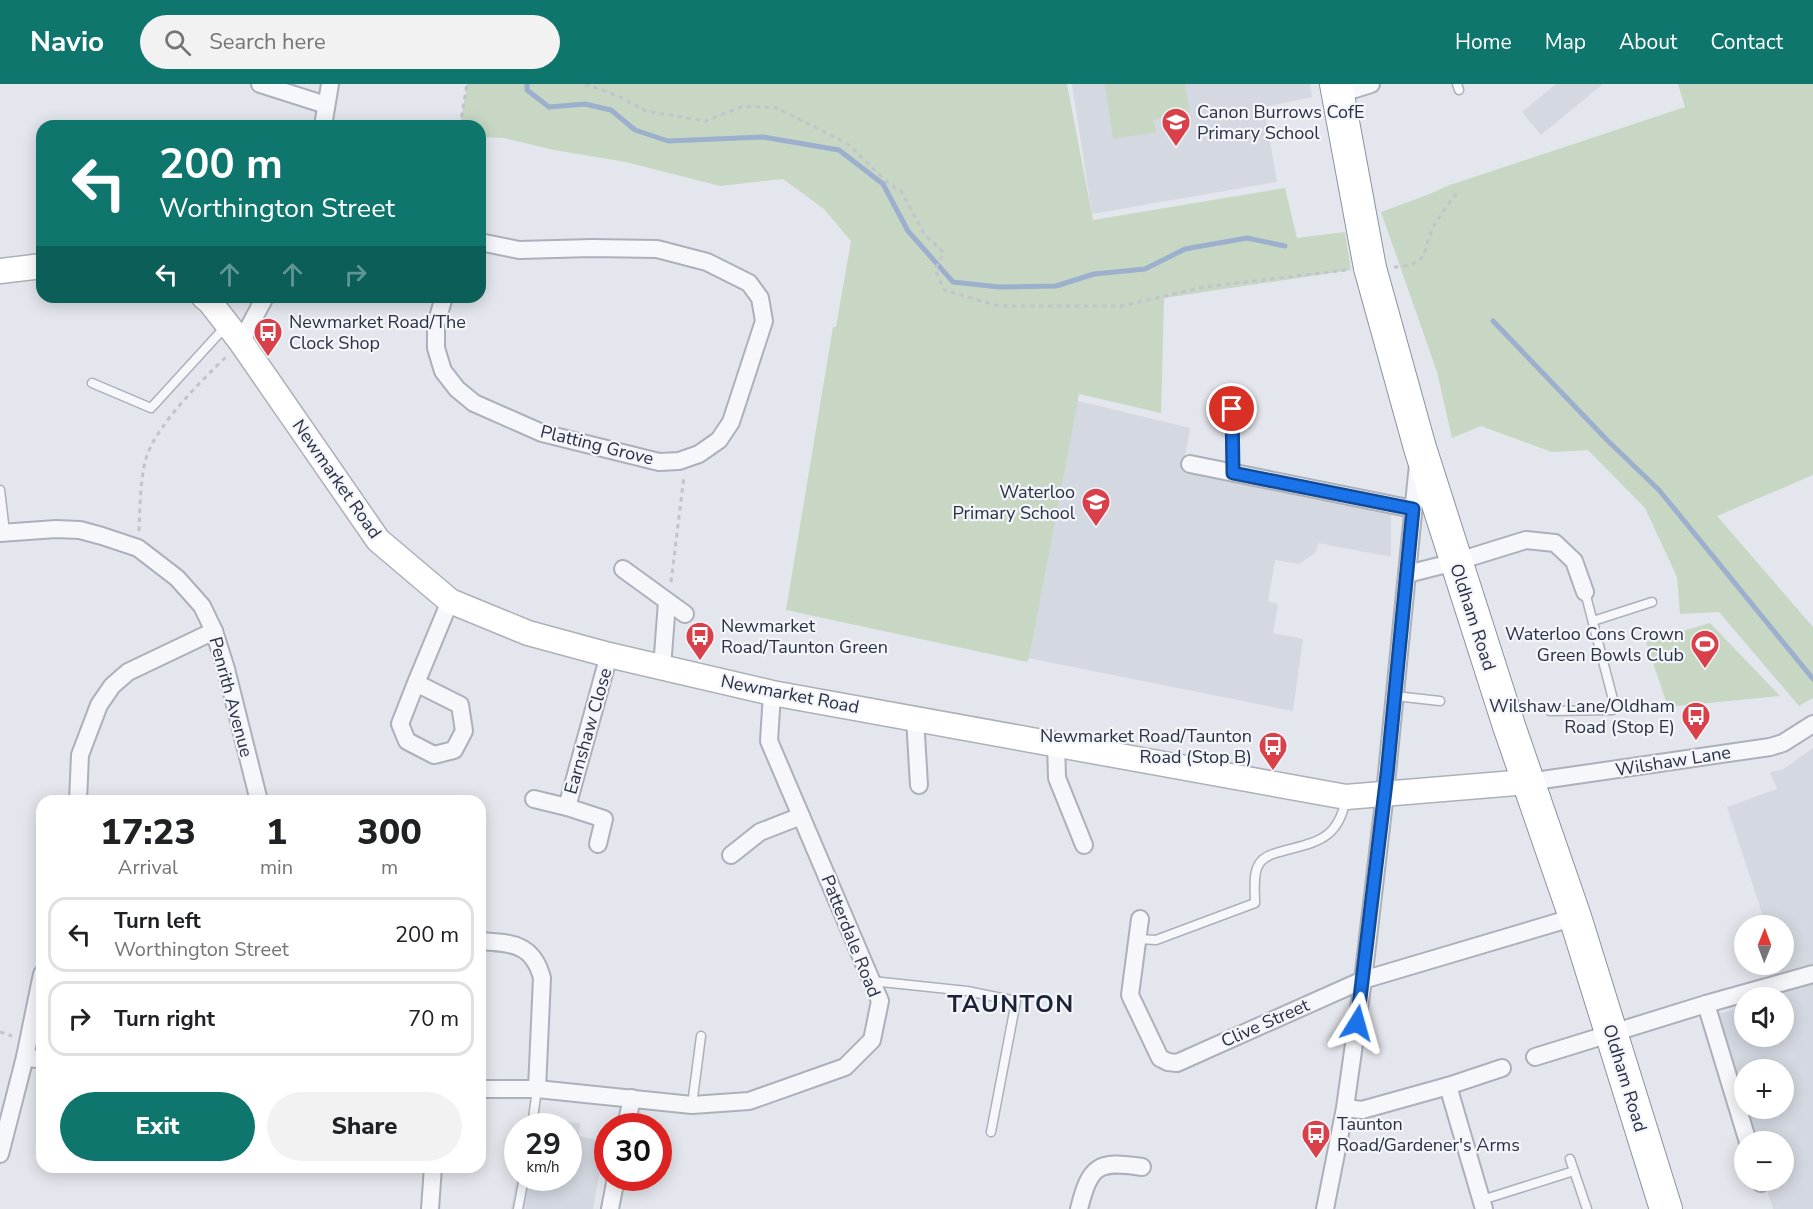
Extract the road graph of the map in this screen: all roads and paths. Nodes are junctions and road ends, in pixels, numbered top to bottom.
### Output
1 (260, 84) edge
2 (330, 84) edge
3 (466, 84) edge
4 (585, 84) edge
5 (1371, 84) edge
6 (1337, 89) edge
7 (326, 105) junction
8 (324, 120) edge
9 (461, 120) edge
10 (1459, 191) dead end
11 (486, 243) edge
12 (36, 267) edge
13 (1370, 268) junction
14 (0, 271) edge
15 (211, 303) edge
16 (260, 303) edge
17 (442, 303) edge
18 (234, 333) junction
19 (92, 383) dead end
20 (1232, 409) dead end
21 (1420, 448) junction
22 (683, 459) junction
23 (1190, 464) dead end
24 (1233, 473) junction
25 (0, 490) edge
26 (1413, 509) junction
27 (2, 532) edge
28 (138, 548) junction
29 (1455, 562) junction
30 (623, 569) dead end
31 (1407, 574) junction
32 (1585, 592) joint
33 (450, 602) junction
34 (666, 602) junction
35 (1652, 602) dead end
36 (685, 614) dead end
37 (1593, 621) junction
38 (214, 631) junction
39 (609, 655) junction
40 (662, 668) junction
41 (416, 683) junction
42 (772, 693) junction
43 (1395, 696) junction
44 (1440, 701) dead end
45 (1550, 711) dead end
46 (915, 718) junction
47 (1813, 724) edge
48 (1056, 743) junction
49 (1528, 782) junction
50 (919, 784) dead end
51 (1385, 793) junction
52 (78, 795) edge
53 (258, 795) edge
54 (1346, 796) junction
55 (534, 799) dead end
56 (567, 807) junction
57 (801, 816) junction
58 (598, 844) dead end
59 (1084, 845) dead end
60 (731, 855) dead end
61 (1140, 920) dead end
62 (1560, 921) junction
63 (1138, 939) junction
64 (486, 942) edge
65 (1813, 974) edge
66 (1363, 980) junction
67 (872, 981) junction
68 (36, 1003) edge
69 (1706, 1004) junction
70 (1611, 1034) junction
71 (701, 1036) dead end
72 (25, 1057) junction
73 (1535, 1057) dead end
74 (36, 1059) edge
75 (1502, 1068) dead end
76 (1448, 1086) junction
77 (486, 1089) edge
78 (537, 1089) junction
79 (632, 1098) junction
80 (692, 1105) junction
81 (1345, 1108) junction
82 (534, 1113) edge
83 (629, 1113) edge
84 (1745, 1131) edge
85 (991, 1132) dead end
86 (1, 1145) edge
87 (1570, 1159) dead end
88 (1142, 1167) dead end
89 (1575, 1171) junction
90 (433, 1173) edge
91 (521, 1191) edge
92 (613, 1191) edge
93 (1483, 1205) edge
94 (430, 1209) edge
95 (518, 1209) edge
96 (610, 1209) edge
97 (1080, 1209) edge
98 (1325, 1209) edge
99 (1587, 1209) edge
100 (1666, 1209) edge

1 - 7 street
2 - 7 street
3 - 9 path
4 - 13 path
5 - 6 street
6 - 13 highway, Oldham Road
7 - 8 street
10 - 13 path
11 - 22 street, Platting Grove
12 - 14 street
13 - 21 highway, Oldham Road
15 - 18 street, Newmarket Road
16 - 18 street
17 - 22 street, Platting Grove
18 - 19 lane
18 - 28 path
18 - 33 street, Newmarket Road
20 - 24 lane
21 - 26 street
21 - 29 highway, Oldham Road
22 - 34 path
23 - 24 street
24 - 26 street
25 - 27 lane
26 - 31 street
27 - 28 street, Penrith Avenue
28 - 38 street, Penrith Avenue
29 - 31 street
29 - 32 street
29 - 49 highway, Oldham Road
30 - 34 street
31 - 43 street
32 - 37 lane
33 - 39 street, Newmarket Road
33 - 41 street
34 - 36 street
34 - 40 street
35 - 37 lane
37 - 45 lane
38 - 52 street
38 - 53 street, Penrith Avenue
39 - 40 street, Newmarket Road
39 - 56 street, Earnshaw Close
40 - 42 street, Newmarket Road
41 - 41 street
42 - 46 street, Newmarket Road
42 - 57 street, Patterdale Road
43 - 44 lane
43 - 51 street
46 - 48 street, Newmarket Road
46 - 50 street
47 - 49 street, Wilshaw Lane
48 - 54 street, Newmarket Road
48 - 59 street
49 - 51 street, Newmarket Road
49 - 62 highway, Oldham Road
51 - 54 street, Newmarket Road
51 - 66 street
54 - 63 lane
55 - 56 street, Earnshaw Close
56 - 58 street, Earnshaw Close
57 - 60 street
57 - 67 street, Patterdale Road
61 - 63 street, Clive Street
62 - 66 street, Clive Street
62 - 70 highway, Oldham Road
63 - 66 street, Clive Street
64 - 78 street
65 - 69 street
66 - 81 street
67 - 80 street, Patterdale Road
67 - 85 lane
68 - 72 street
69 - 70 street
69 - 84 street
70 - 73 street
70 - 100 highway, Oldham Road
71 - 80 lane
72 - 74 street
72 - 86 street
75 - 76 street
76 - 81 street
76 - 93 street
77 - 78 street, Patterdale Road
78 - 79 street, Patterdale Road
78 - 82 lane
79 - 80 street, Patterdale Road
79 - 83 street
81 - 98 street
87 - 89 lane
88 - 97 street
89 - 93 lane
89 - 99 lane
90 - 94 street
91 - 95 lane
92 - 96 street

